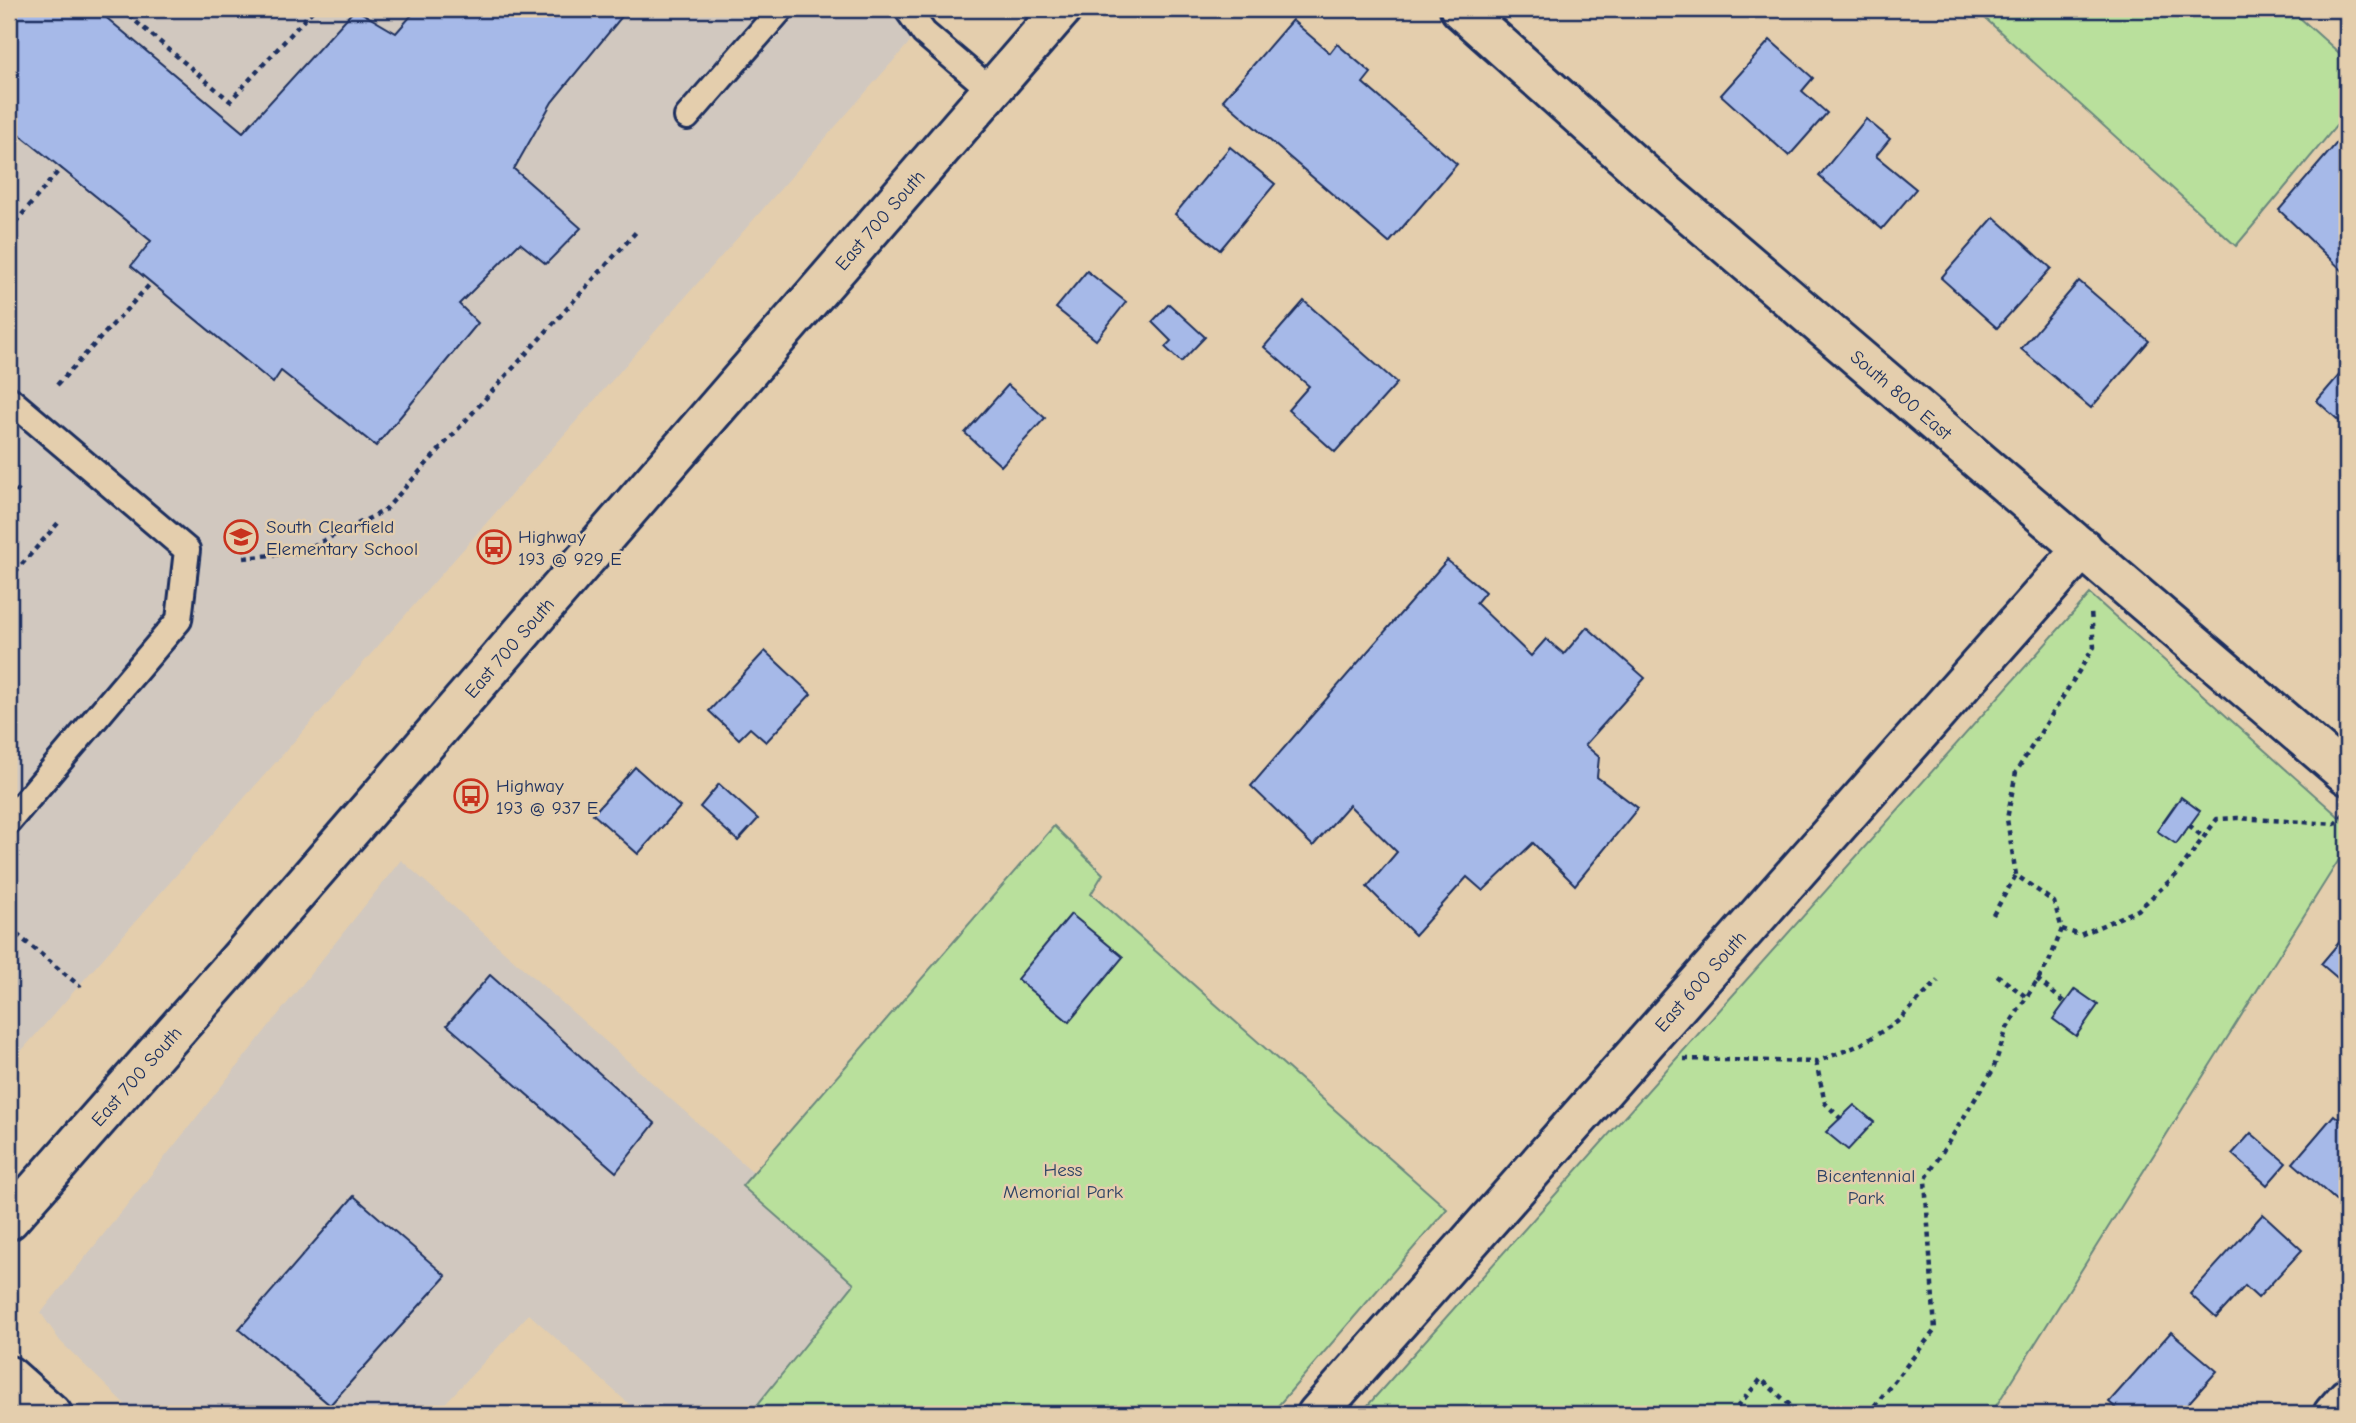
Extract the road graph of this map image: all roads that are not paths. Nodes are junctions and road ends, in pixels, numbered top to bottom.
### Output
1 (781, 9) edge
2 (906, 9) edge
3 (1062, 9) edge
4 (1460, 9) edge
5 (991, 90) junction
6 (687, 117) dead end
7 (9, 399) edge
8 (2083, 548) junction
9 (2347, 775) edge
10 (9, 821) edge
11 (9, 1220) edge
12 (9, 1376) edge
13 (2347, 1398) edge
14 (52, 1414) edge
15 (1317, 1414) edge
16 (2333, 1414) edge

1 - 6 lane
2 - 5 lane
3 - 5 street, East 700 South
4 - 8 street, South 800 East
5 - 11 street, East 700 South
7 - 10 lane
8 - 9 street, South 800 East
8 - 15 street, East 600 South
12 - 14 street
13 - 16 street

